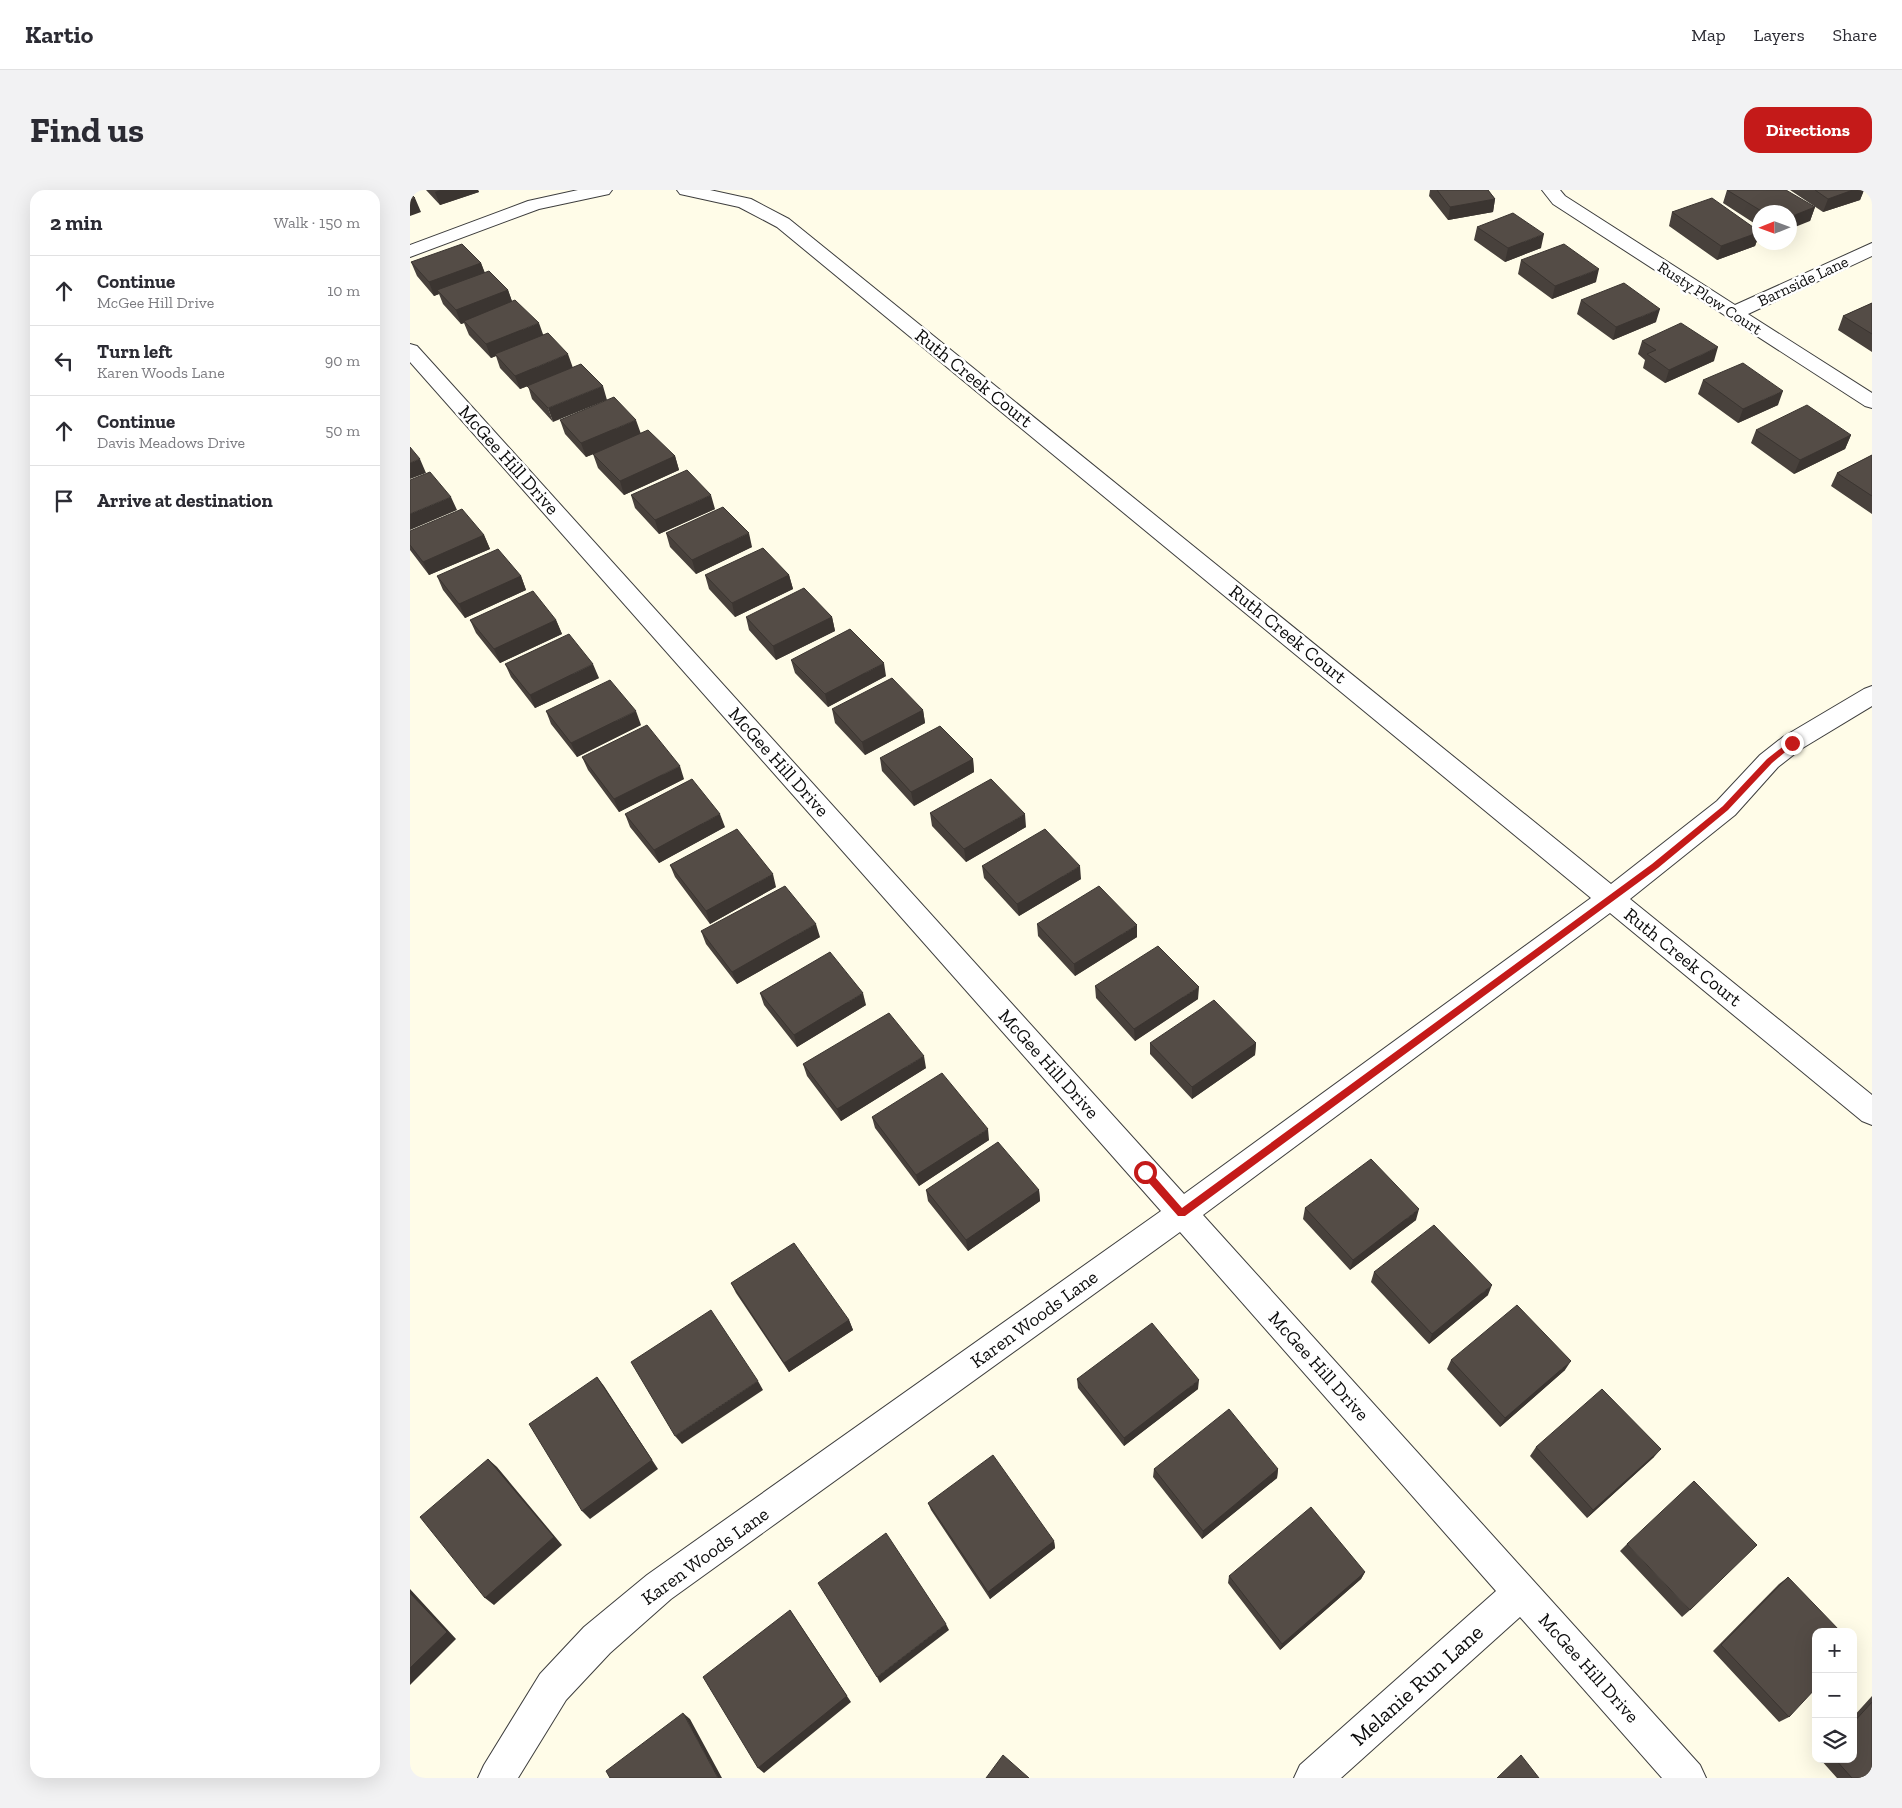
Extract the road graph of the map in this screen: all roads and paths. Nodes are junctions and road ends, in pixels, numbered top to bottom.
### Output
1 (603, 190) edge
2 (686, 190) edge
3 (1551, 190) edge
4 (1872, 249) edge
5 (410, 252) edge
6 (1734, 313) junction
7 (410, 350) edge
8 (1872, 402) edge
9 (1872, 695) edge
10 (1610, 898) junction
11 (1872, 1112) edge
12 (1182, 1213) junction
13 (1521, 1592) junction
14 (497, 1778) edge
15 (1313, 1778) edge
16 (1687, 1778) edge

1 - 5 street
2 - 10 street, Ruth Creek Court
3 - 6 street, Rusty Plow Court
4 - 6 street, Barnside Lane
6 - 8 street, Rusty Plow Court
7 - 12 street, McGee Hill Drive
9 - 10 street, Karen Woods Lane
10 - 11 street, Ruth Creek Court
10 - 12 street, Karen Woods Lane
12 - 13 street, McGee Hill Drive
12 - 14 street, Karen Woods Lane
13 - 15 street, Melanie Run Lane
13 - 16 street, McGee Hill Drive

